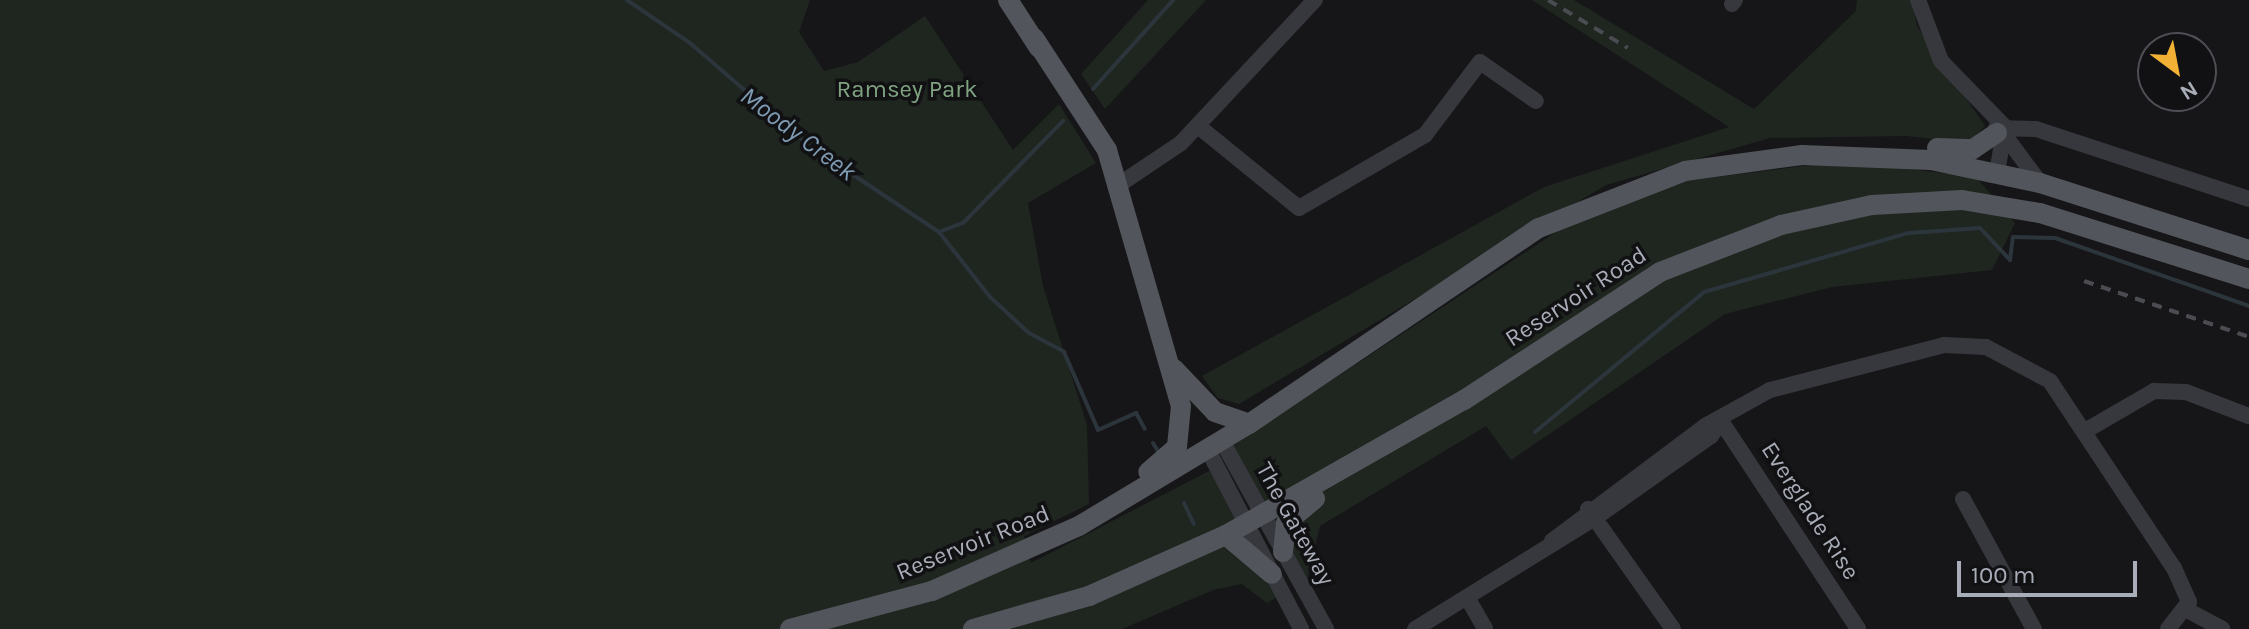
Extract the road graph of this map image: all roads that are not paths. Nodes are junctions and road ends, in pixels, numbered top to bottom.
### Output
1 (1315, 0) edge
2 (1918, 0) edge
3 (1013, 2) edge
4 (1536, 101) dead end
5 (1198, 126) junction
6 (2001, 131) junction
7 (1701, 168) junction
8 (1992, 175) junction
9 (2040, 183) junction
10 (1120, 184) junction
11 (2249, 199) edge
12 (1962, 200) junction
13 (2249, 250) edge
14 (2221, 270) junction
15 (2249, 279) edge
16 (1163, 348) junction
17 (2249, 416) edge
18 (1430, 420) junction
19 (1721, 421) junction
20 (1249, 424) junction
21 (2085, 431) junction
22 (1215, 446) junction
23 (1963, 499) dead end
24 (1591, 513) junction
25 (1255, 520) junction
26 (1079, 526) junction
27 (1226, 535) junction
28 (1283, 552) junction
29 (1272, 574) junction
30 (1468, 599) junction
31 (2187, 610) junction
32 (790, 629) edge
33 (973, 629) edge
34 (1301, 629) edge
35 (1326, 629) edge
36 (1415, 629) edge
37 (1485, 629) edge
38 (1673, 629) edge
39 (1858, 629) edge
40 (2034, 629) edge
41 (2168, 629) edge
42 (2222, 629) edge

1 - 5 street
2 - 6 street
3 - 10 main road
4 - 5 street
5 - 10 street
6 - 7 main road
6 - 8 street
6 - 9 street
6 - 11 street
7 - 8 main road, Reservoir Road
7 - 20 main road, Reservoir Road
8 - 9 main road
8 - 12 main road
8 - 14 main road
9 - 13 main road
10 - 16 main road
12 - 14 main road, Reservoir Road
12 - 18 main road, Reservoir Road
14 - 15 main road, Reservoir Road
16 - 20 main road
16 - 26 main road
17 - 21 street
18 - 25 main road, Reservoir Road
18 - 28 main road
19 - 21 street
19 - 24 street
19 - 39 street, Everglade Rise
20 - 22 main road, Reservoir Road
21 - 31 street
22 - 25 street, The Gateway
22 - 26 main road, Reservoir Road
23 - 40 street
24 - 30 street
24 - 38 street
25 - 27 main road, Reservoir Road
25 - 28 street, The Gateway
25 - 29 street, The Gateway
26 - 32 main road, Reservoir Road
27 - 29 main road
27 - 33 main road, Reservoir Road
28 - 35 street, The Gateway
29 - 34 street, The Gateway
30 - 36 street
30 - 37 street
31 - 41 street
31 - 42 street

